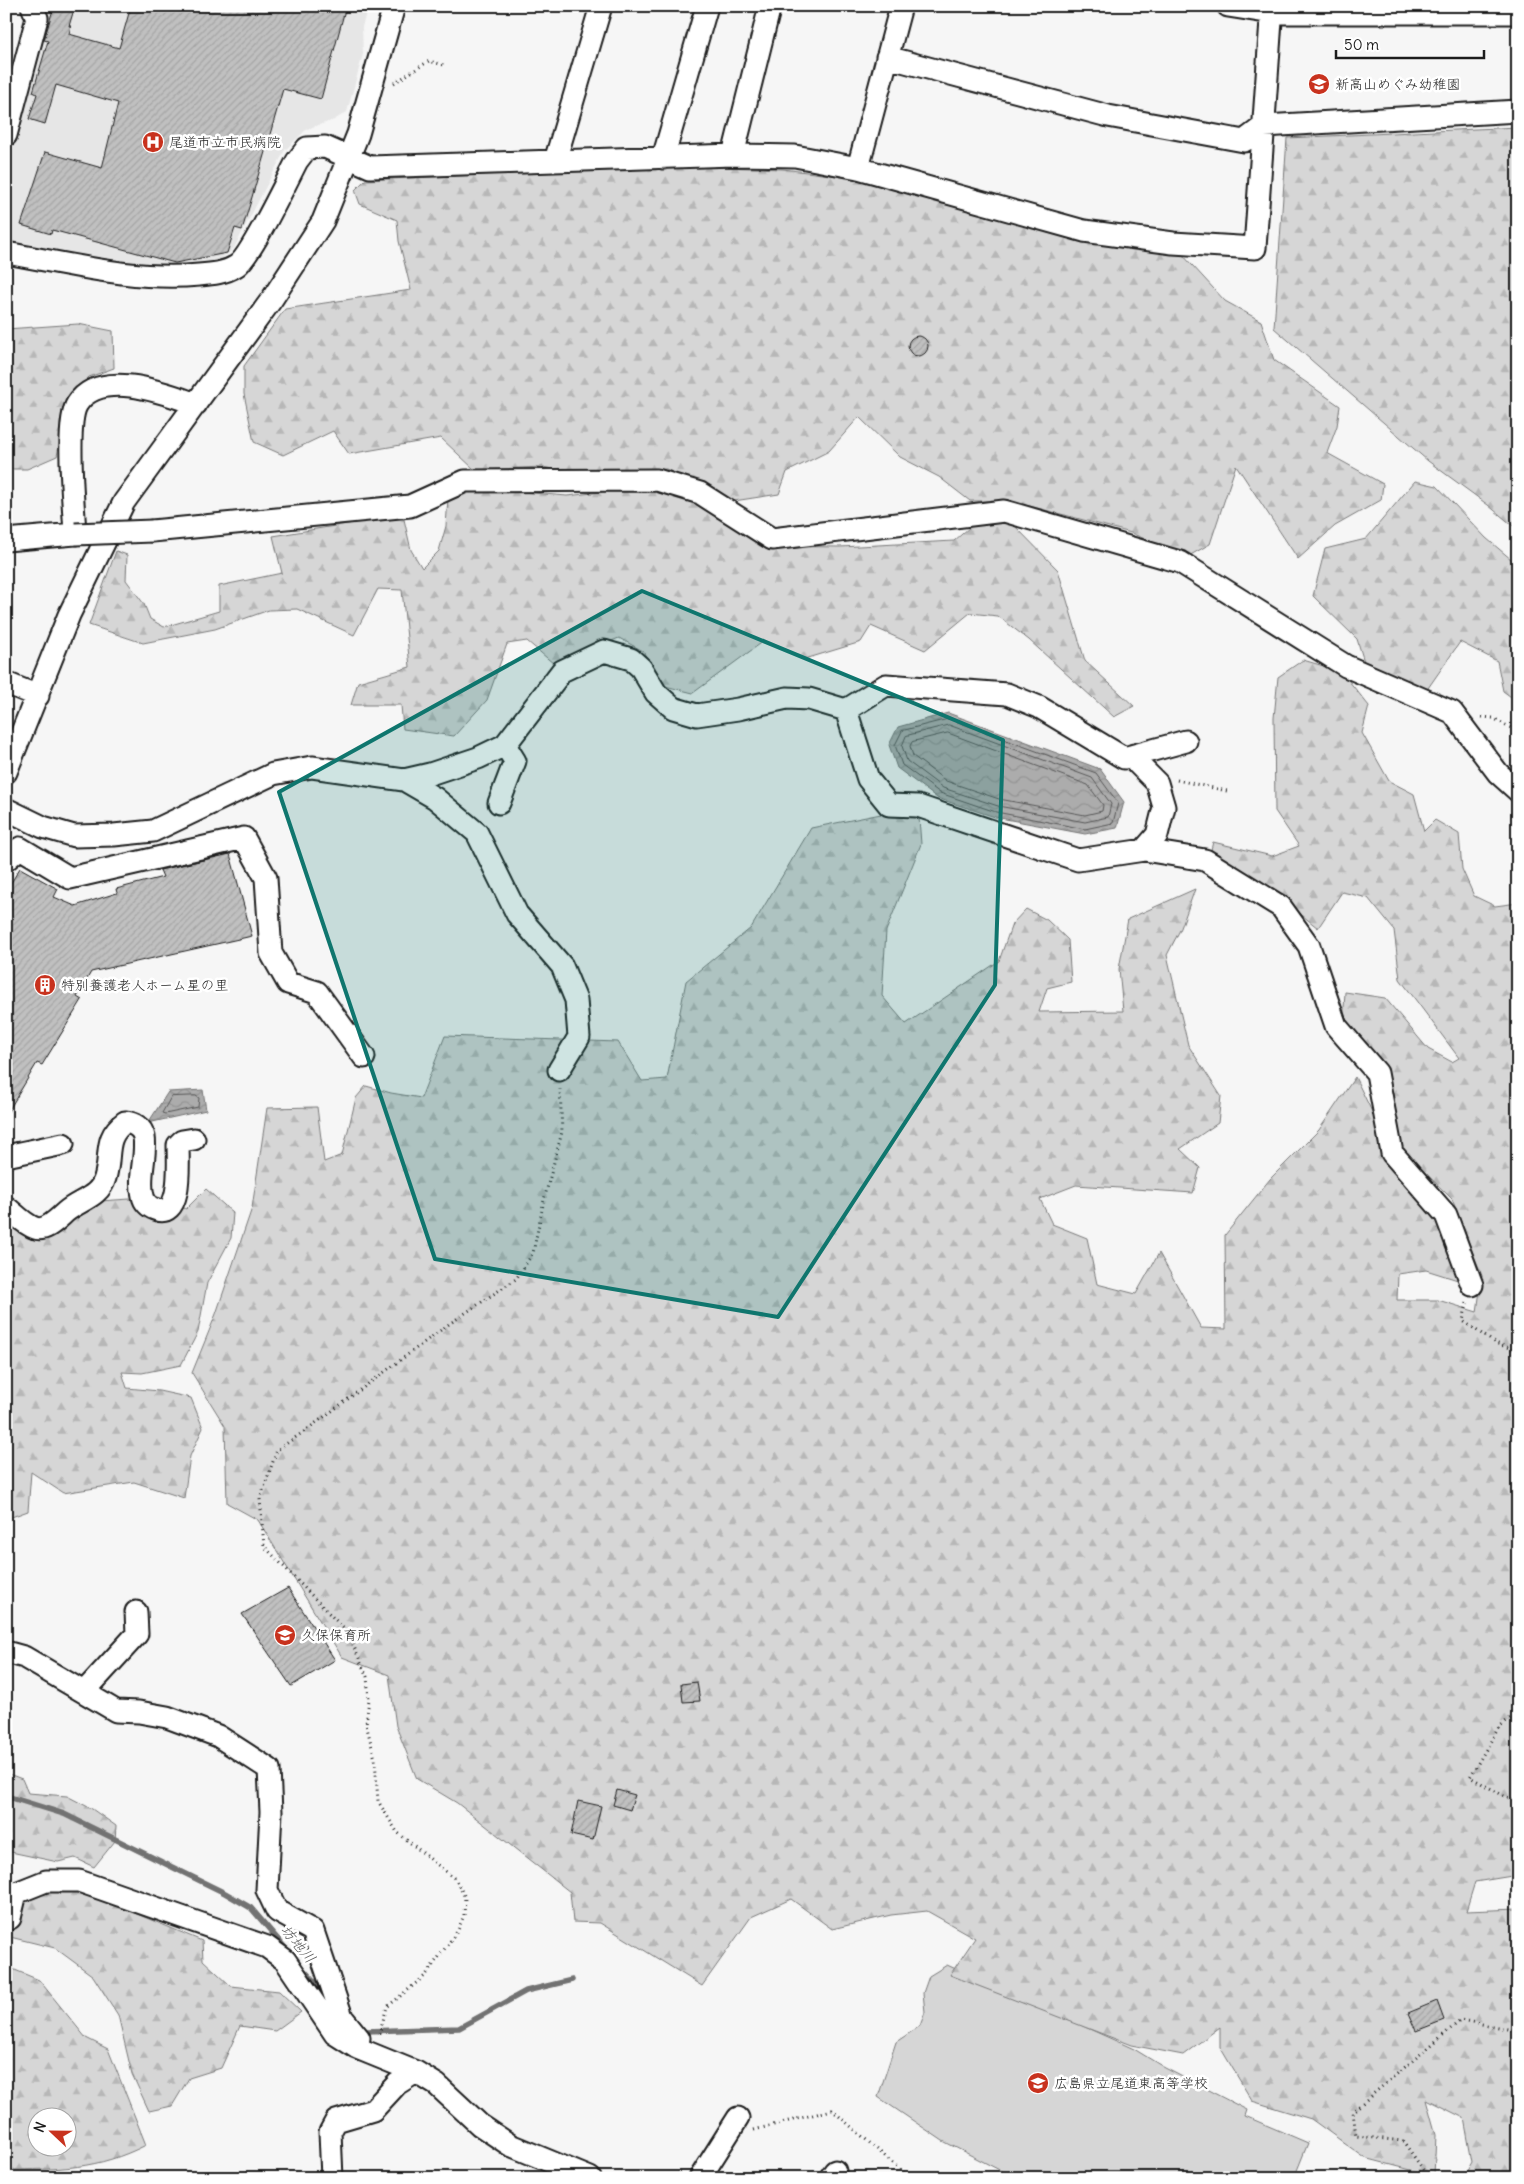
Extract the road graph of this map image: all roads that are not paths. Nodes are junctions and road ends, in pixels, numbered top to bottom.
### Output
1 (32, 6) edge
2 (394, 6) edge
3 (600, 6) edge
4 (707, 6) edge
5 (770, 6) edge
6 (901, 6) edge
7 (1228, 6) edge
8 (1272, 10) edge
9 (1518, 13) edge
10 (887, 57) junction
11 (1518, 111) edge
12 (1264, 126) junction
13 (6, 135) edge
14 (733, 155) junction
15 (350, 158) junction
16 (663, 158) junction
17 (555, 161) junction
18 (858, 168) junction
19 (6, 253) edge
20 (196, 404) junction
21 (75, 534) junction
22 (6, 540) edge
23 (6, 683) edge
24 (38, 696) junction
25 (846, 710) junction
26 (1186, 741) dead end
27 (505, 745) junction
28 (1134, 755) junction
29 (6, 772) edge
30 (404, 780) junction
31 (1518, 791) edge
32 (499, 803) dead end
33 (6, 809) edge
34 (128, 834) junction
35 (1144, 850) junction
36 (6, 860) edge
37 (131, 864) junction
38 (364, 1057) dead end
39 (559, 1070) road end
40 (194, 1139) dead end
41 (64, 1144) dead end
42 (6, 1156) edge
43 (6, 1207) edge
44 (1472, 1285) road end
45 (136, 1612) dead end
46 (6, 1652) edge
47 (84, 1692) junction
48 (11, 1894) edge
49 (6, 1920) edge
50 (357, 2048) junction
51 (416, 2072) junction
52 (738, 2118) road end
53 (332, 2178) edge
54 (590, 2178) edge
55 (700, 2178) edge

1 - 13 street
2 - 15 street
3 - 17 street
4 - 16 street
5 - 14 street
6 - 10 street
7 - 8 street
8 - 9 street
8 - 12 street
10 - 12 street
10 - 18 street
11 - 12 street
12 - 18 street
14 - 16 street
14 - 18 street
15 - 17 street
15 - 19 street
15 - 20 street
16 - 17 street
20 - 21 street
20 - 24 street
21 - 22 street
21 - 31 street, bridge
23 - 24 street
24 - 29 street
25 - 27 street
25 - 28 street
25 - 35 street
26 - 28 street
27 - 30 street
27 - 32 street
28 - 35 street
30 - 34 street
30 - 39 street
33 - 34 street
34 - 37 street
35 - 44 street
36 - 37 street
37 - 38 street
40 - 43 street
41 - 42 street
45 - 47 street
46 - 47 street
47 - 50 street
48 - 49 street
48 - 50 street
50 - 51 street
51 - 53 street
51 - 54 street
52 - 55 street

